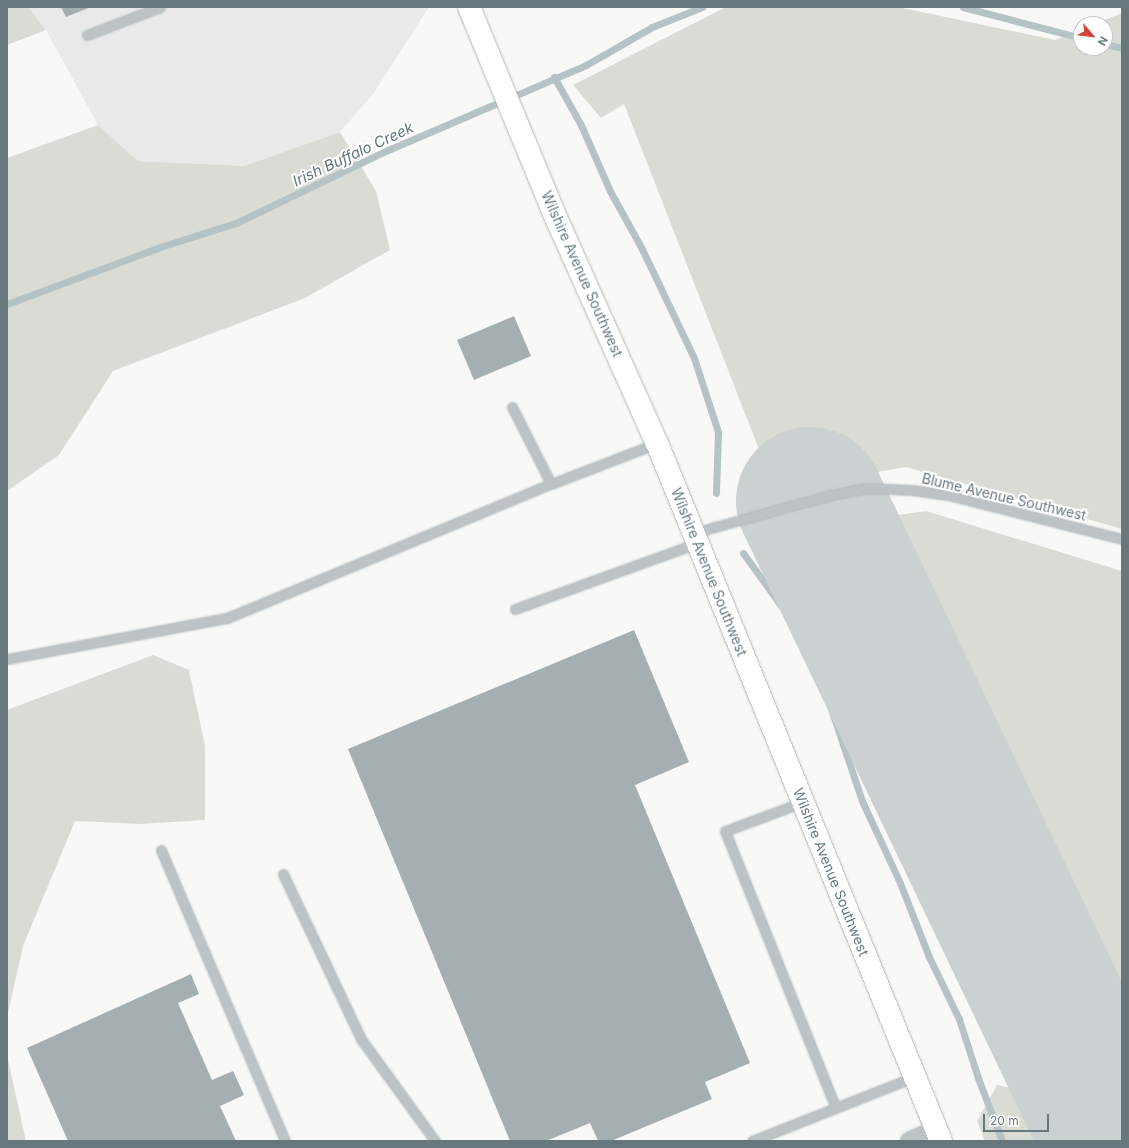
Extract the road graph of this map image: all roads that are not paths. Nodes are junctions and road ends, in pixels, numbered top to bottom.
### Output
1 (160, 7) edge
2 (469, 8) edge
3 (87, 36) dead end
4 (512, 407) dead end
5 (656, 443) junction
6 (551, 484) junction
7 (695, 538) junction
8 (1122, 539) edge
9 (515, 609) dead end
10 (7, 659) edge
11 (803, 802) junction
12 (161, 850) dead end
13 (283, 874) dead end
14 (914, 1077) junction
15 (836, 1108) junction
16 (939, 1136) edge
17 (285, 1141) edge
18 (436, 1141) edge
19 (752, 1141) edge
20 (910, 1141) edge

1 - 3 lane
2 - 5 street, Wilshire Avenue Southwest
4 - 6 lane
5 - 6 lane
5 - 7 street, Wilshire Avenue Southwest
6 - 10 lane
7 - 8 lane, Blume Avenue Southwest
7 - 9 lane, Blume Avenue Southwest
7 - 11 street, Wilshire Avenue Southwest
11 - 14 street, Wilshire Avenue Southwest
11 - 15 lane
12 - 17 lane
13 - 18 lane
14 - 15 lane
14 - 16 street, Wilshire Avenue Southwest
15 - 19 lane
16 - 20 street

